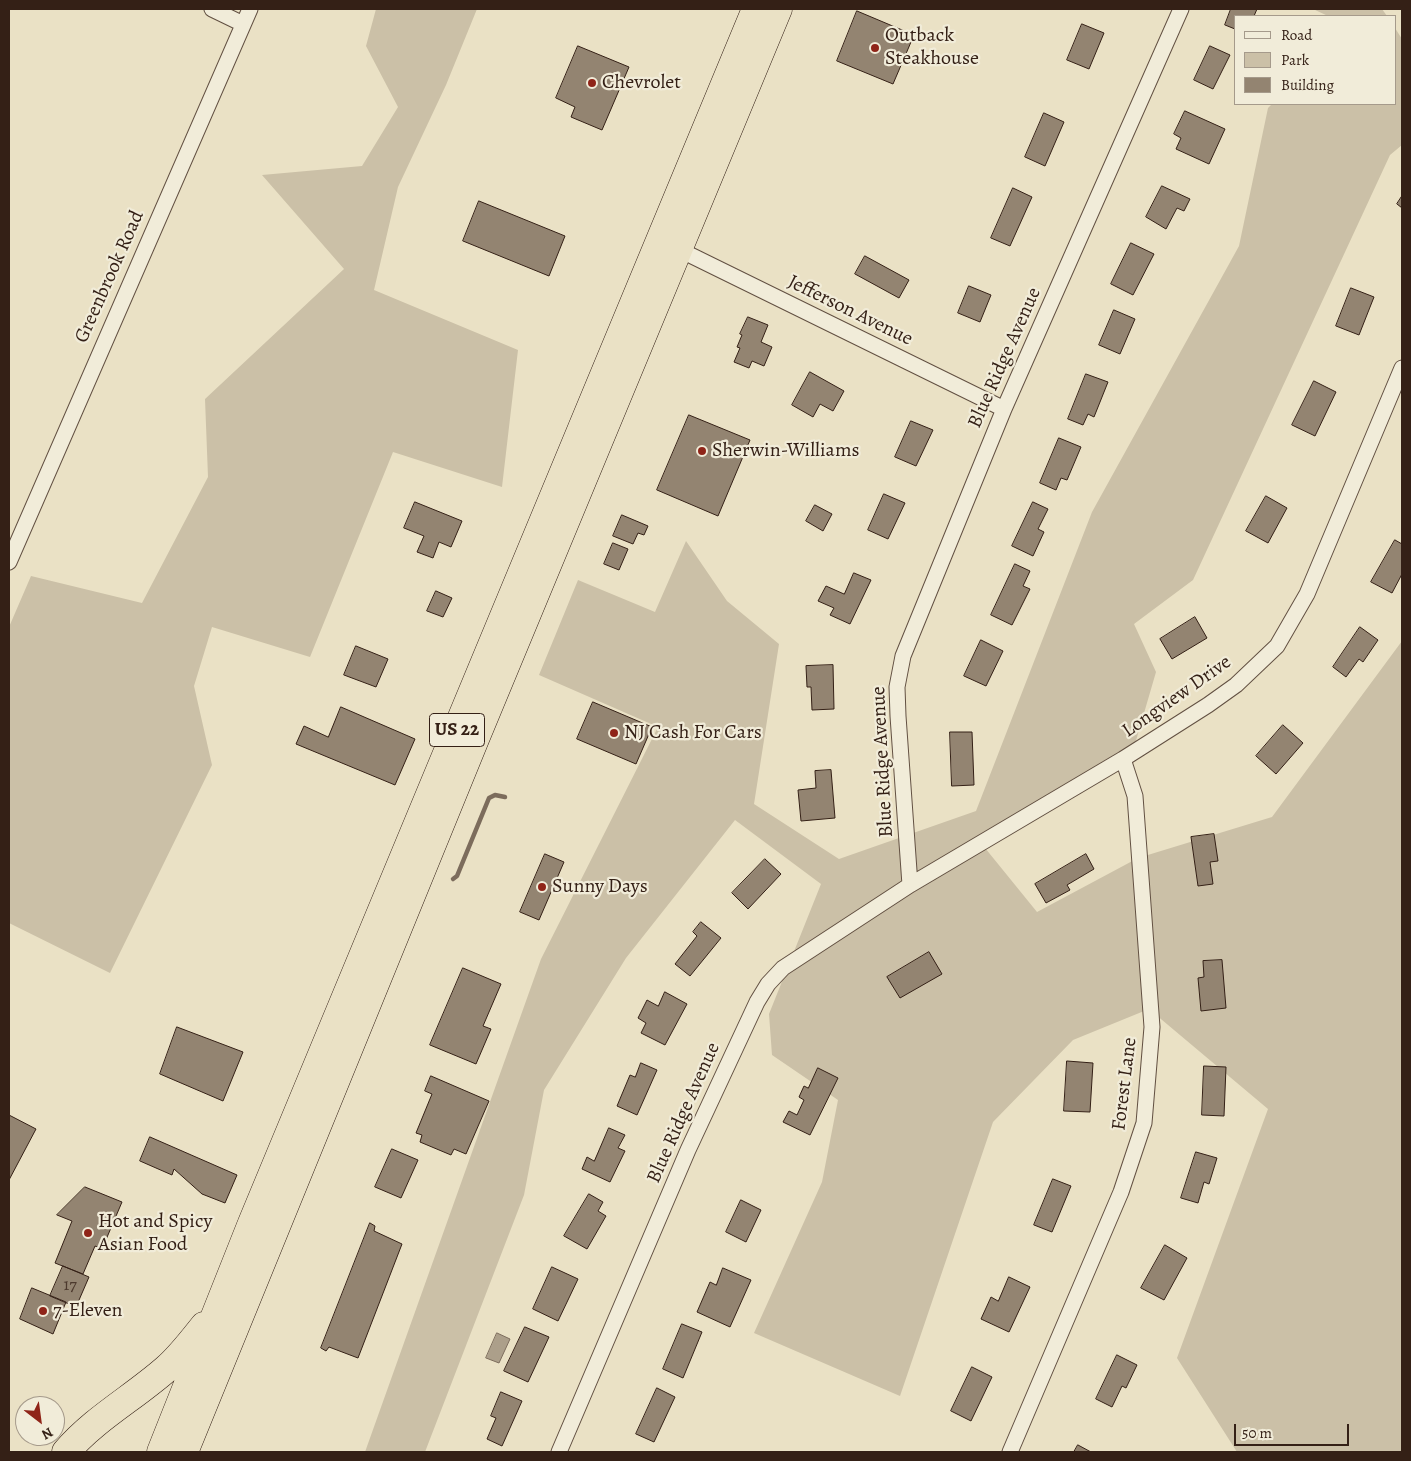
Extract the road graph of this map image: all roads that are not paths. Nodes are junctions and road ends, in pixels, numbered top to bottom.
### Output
1 (212, 9) edge
2 (250, 9) edge
3 (756, 9) edge
4 (778, 9) edge
5 (1181, 9) edge
6 (243, 24) junction
7 (678, 249) junction
8 (1402, 368) edge
9 (1004, 409) junction
10 (9, 562) edge
11 (1123, 759) junction
12 (910, 885) junction
13 (219, 1307) junction
14 (66, 1452) edge
15 (161, 1452) edge
16 (184, 1452) edge
17 (559, 1452) edge
18 (1010, 1452) edge

1 - 6 street
2 - 6 street, Greenbrook Road
3 - 13 highway, US 22
4 - 7 highway, US 22
5 - 9 street, Blue Ridge Avenue
6 - 10 street, Greenbrook Road
7 - 9 street, Jefferson Avenue
7 - 16 highway, US 22
8 - 11 street, Longview Drive
9 - 12 street, Blue Ridge Avenue
11 - 12 street, Longview Drive
11 - 18 street, Forest Lane
12 - 17 street, Blue Ridge Avenue
13 - 14 highway
13 - 15 highway, US 22

